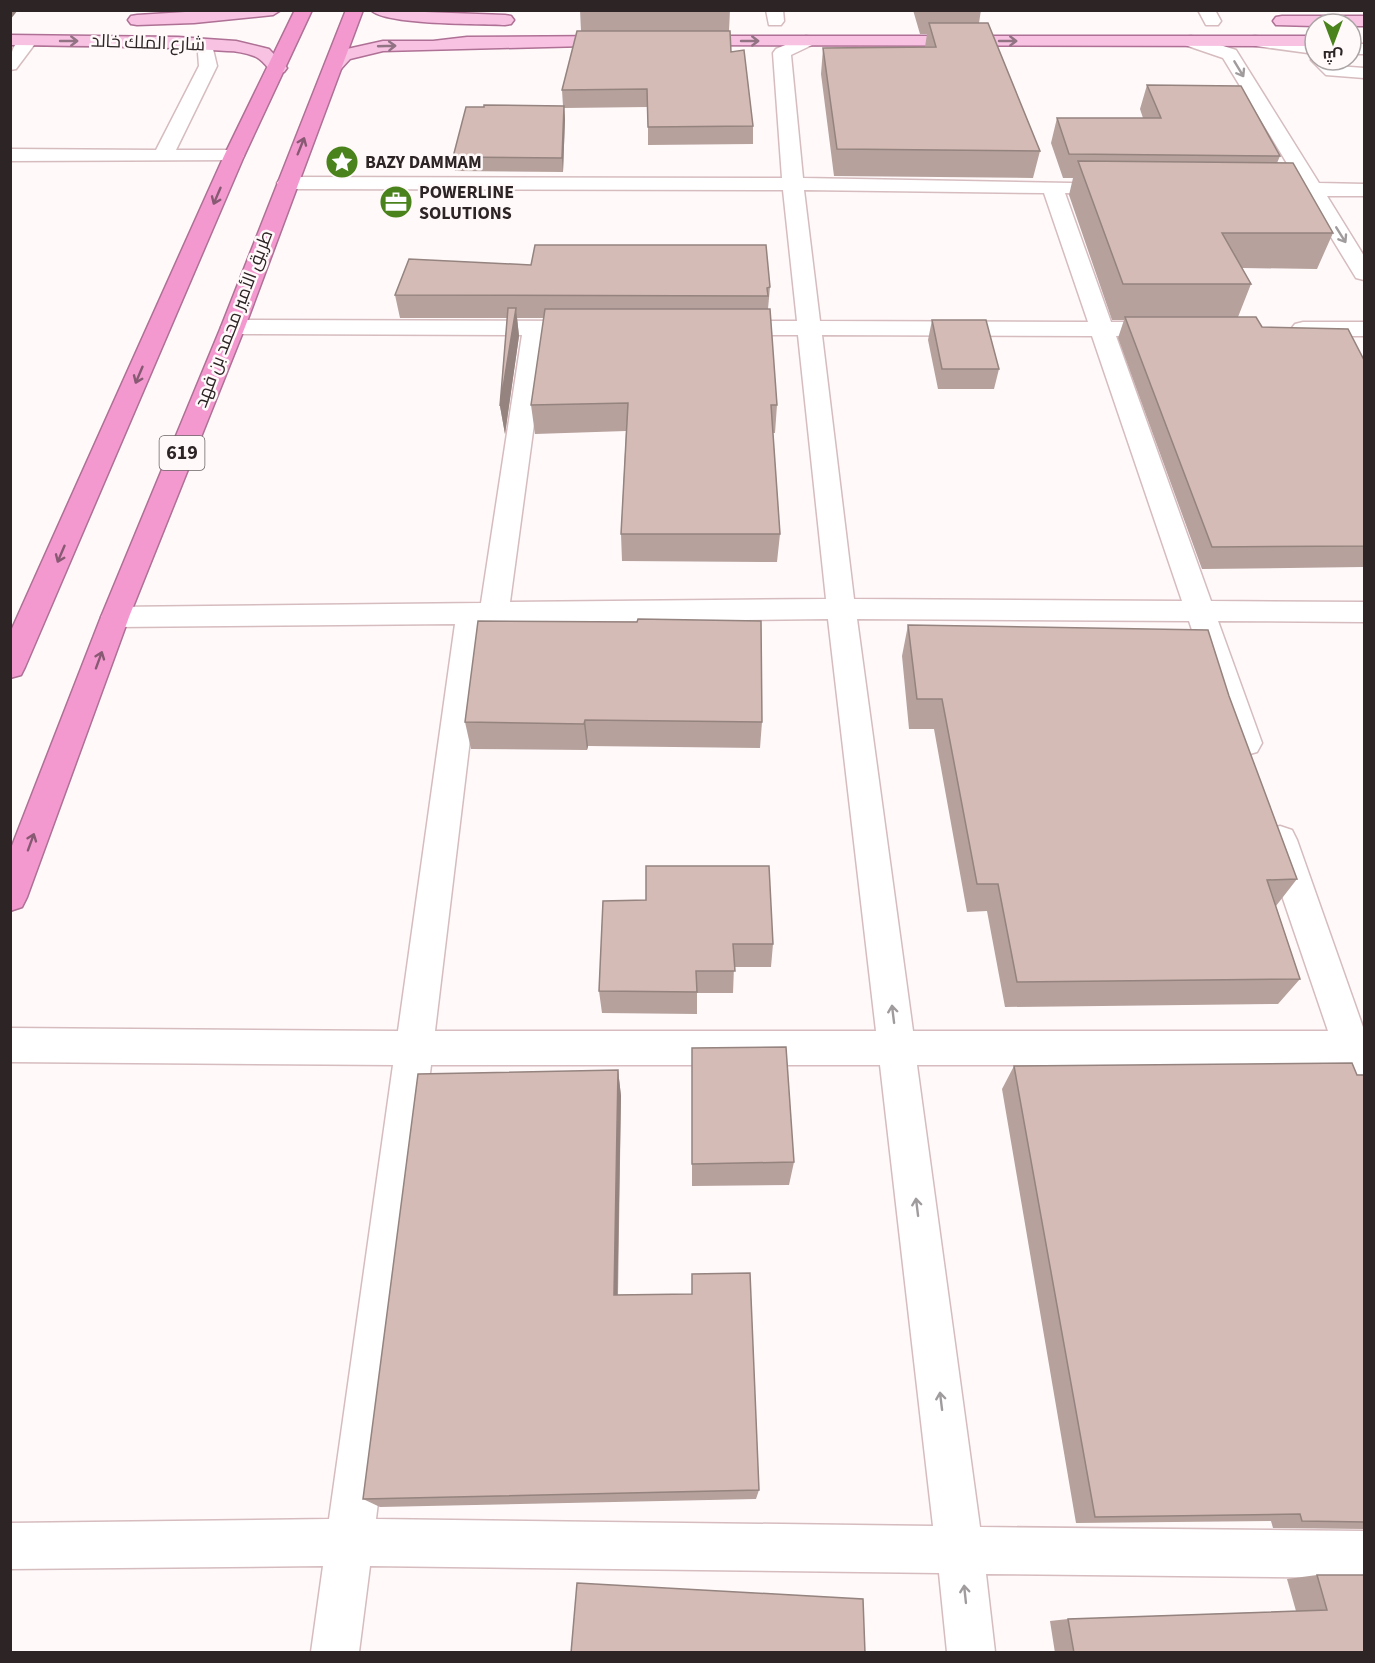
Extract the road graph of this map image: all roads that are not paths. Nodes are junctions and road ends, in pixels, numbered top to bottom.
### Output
1 (273, 10) edge
2 (304, 10) edge
3 (355, 10) edge
4 (379, 10) edge
5 (1214, 17) edge
6 (194, 18) junction
7 (125, 20) dead end
8 (470, 20) junction
9 (517, 21) dead end
10 (1188, 21) dead end
11 (1270, 21) dead end
12 (1365, 21) edge
13 (781, 23) edge
14 (20, 40) edge
15 (642, 41) edge
16 (666, 41) edge
17 (1191, 41) junction
18 (1255, 41) joint
19 (178, 42) junction
20 (467, 42) junction
21 (1303, 48) edge
22 (207, 53) dead end
23 (10, 65) edge
24 (334, 66) junction
25 (278, 68) junction
26 (1348, 72) edge
27 (1365, 73) edge
28 (10, 155) edge
29 (163, 155) junction
30 (234, 156) junction
31 (287, 183) junction
32 (793, 184) junction
33 (1052, 187) junction
34 (1135, 188) edge
35 (1241, 189) edge
36 (1313, 190) junction
37 (1365, 190) edge
38 (1365, 273) edge
39 (233, 327) junction
40 (534, 328) junction
41 (604, 328) edge
42 (708, 328) edge
43 (811, 328) junction
44 (1100, 329) junction
45 (1192, 329) edge
46 (1284, 329) edge
47 (1365, 329) edge
48 (40, 604) junction
49 (842, 609) junction
50 (1200, 611) junction
51 (1365, 612) edge
52 (482, 613) junction
53 (115, 617) junction
54 (10, 646) edge
55 (10, 667) edge
56 (1254, 768) edge
57 (1270, 813) edge
58 (10, 897) edge
59 (10, 1045) edge
60 (897, 1046) junction
61 (412, 1048) junction
62 (1358, 1048) edge
63 (1365, 1082) edge
64 (351, 1542) junction
65 (10, 1546) edge
66 (960, 1552) junction
67 (1365, 1556) edge
68 (335, 1653) edge
69 (971, 1653) edge

1 - 6 main road, شارع الملك خالد
2 - 25 highway
3 - 24 highway, طريق الأمير محمد بن فهد / 619
4 - 8 main road
5 - 10 main road
6 - 7 main road, شارع الملك خالد
6 - 19 main road
8 - 9 main road
8 - 20 main road
11 - 12 main road
16 -> 13 main road
13 -> 17 main road
13 - 32 street
14 -> 19 main road, شارع الملك خالد
14 - 23 street
15 - 20 main road
17 - 18 main road
17 -> 36 street
18 - 21 street
19 - 25 main road, شارع الملك خالد
24 -> 20 main road
22 - 29 street
31 -> 24 highway, طريق الأمير محمد بن فهد / 619
25 - 30 highway
26 - 27 street
28 - 29 street
29 - 30 street
30 -> 48 highway
31 - 32 street
31 - 39 highway, طريق الأمير محمد بن فهد / 619
32 - 33 street
32 - 43 street
33 - 34 street
33 - 44 street
35 - 36 street
36 - 37 street
36 -> 38 street
39 - 40 street
39 - 53 highway, طريق الأمير محمد بن فهد / 619
40 - 41 street
40 - 52 street
42 - 43 street
43 - 44 street
43 - 49 street
44 - 45 street
44 - 50 street
46 - 47 street
48 - 54 highway
48 - 55 highway
49 - 50 street
49 - 52 street
60 -> 49 street
50 - 51 street
50 - 56 street
52 - 53 street
52 - 61 street
58 -> 53 highway, طريق الأمير محمد بن فهد / 619
57 - 62 street
59 - 61 street
60 - 61 street
60 - 62 street
66 -> 60 street
61 - 64 street
62 - 63 street
64 - 65 street
64 - 66 street
64 - 68 street
66 - 67 street
69 -> 66 street

